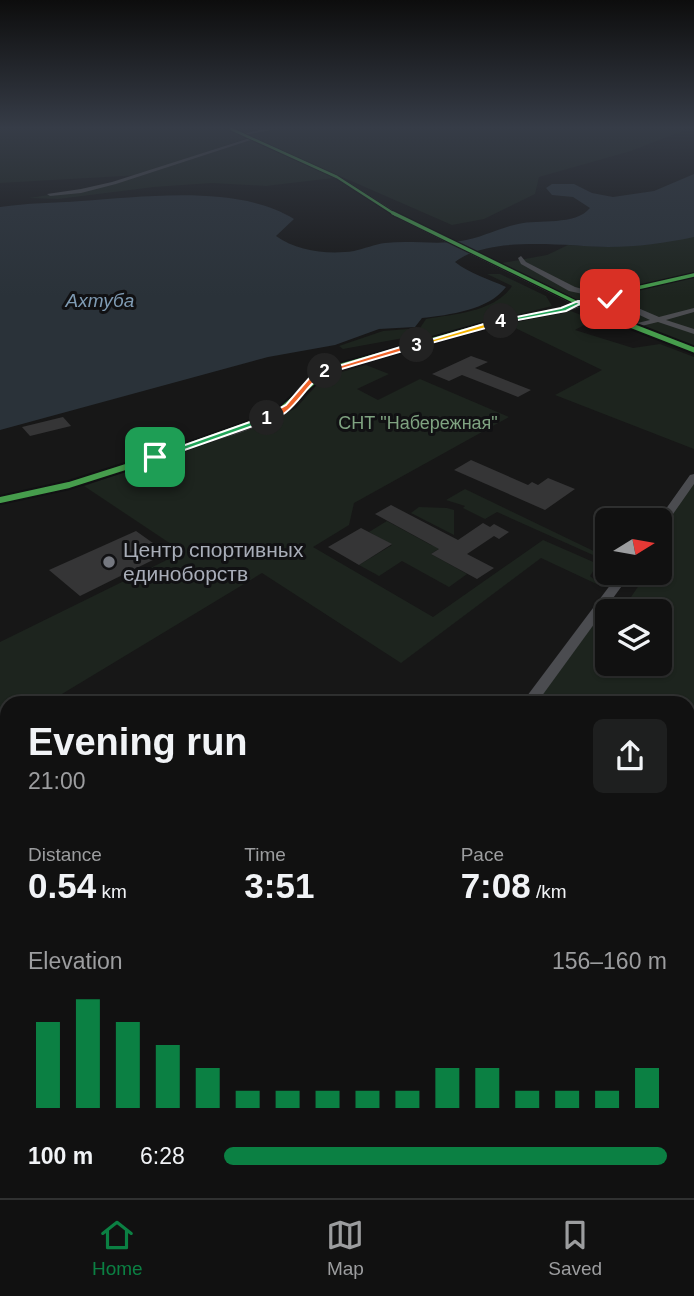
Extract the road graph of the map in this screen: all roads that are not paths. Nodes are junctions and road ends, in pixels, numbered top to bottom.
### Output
1 (106, 185) edge
2 (349, 185) edge
3 (50, 194) dead end
4 (521, 258) dead end
5 (694, 275) edge
6 (599, 297) junction
7 (579, 304) junction
8 (694, 310) edge
9 (657, 320) junction
10 (632, 327) junction
11 (694, 332) edge
12 (694, 350) edge
13 (694, 477) edge
14 (0, 500) edge
15 (672, 508) edge
16 (616, 585) edge
17 (534, 696) edge

1 - 3 street
2 - 7 street
4 - 6 street
5 - 6 street
6 - 7 street
6 - 9 street
7 - 10 street
7 - 14 street
8 - 9 street
9 - 10 street
9 - 11 street
10 - 12 street
13 - 15 street
16 - 17 street

